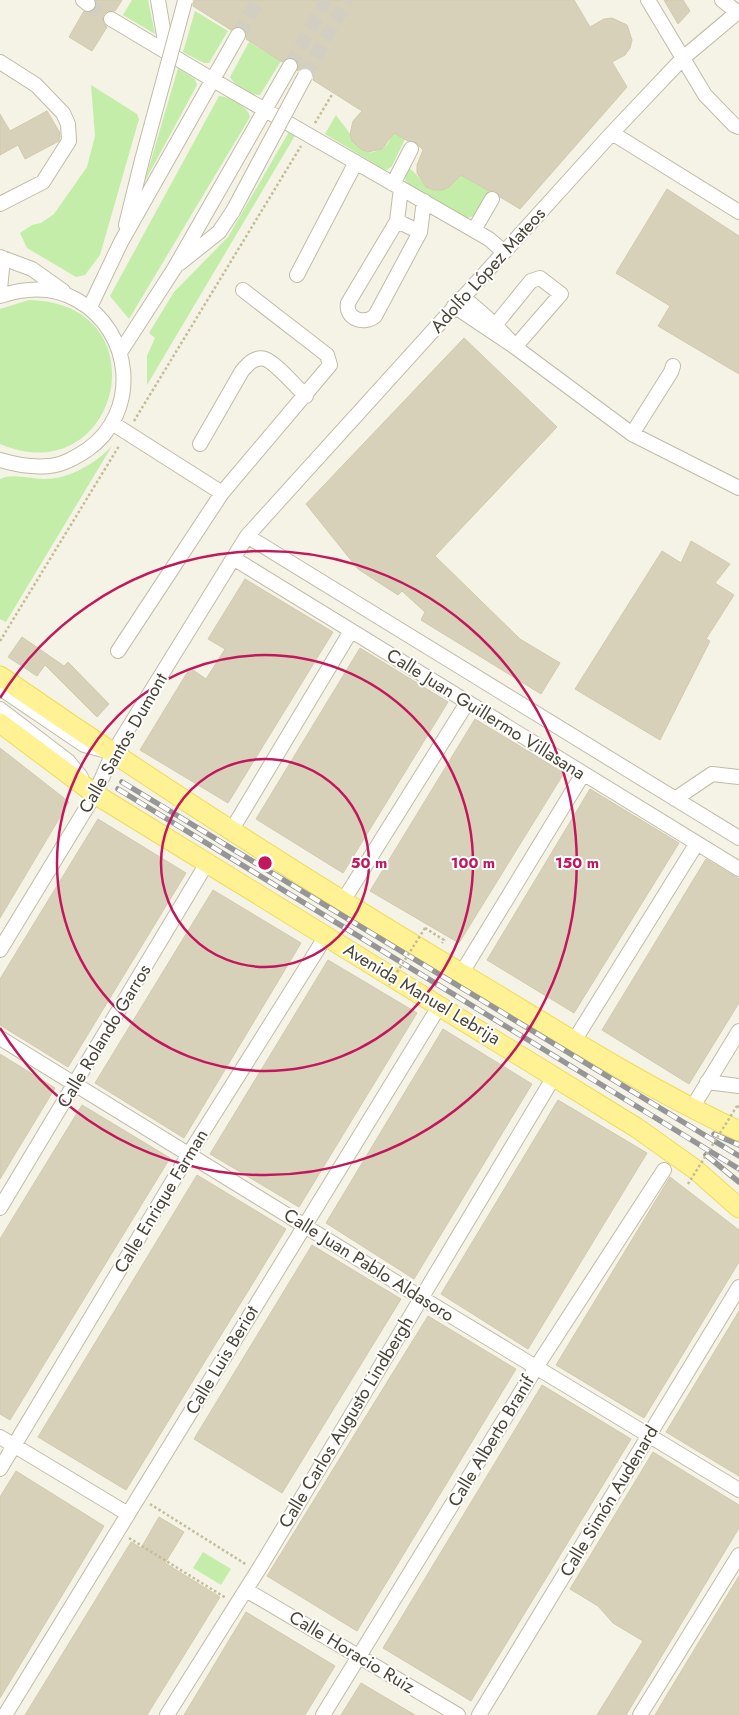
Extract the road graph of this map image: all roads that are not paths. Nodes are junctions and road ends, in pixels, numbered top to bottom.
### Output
1 (158, 0) edge
2 (648, 0) edge
3 (722, 0) edge
4 (184, 1) dead end
5 (738, 11) edge
6 (111, 19) tunnel mouth
7 (238, 34) tunnel mouth
8 (167, 53) junction
9 (684, 58) junction
10 (0, 62) edge
11 (290, 66) tunnel mouth
12 (305, 76) tunnel mouth
13 (213, 80) junction
14 (266, 109) junction
15 (739, 127) edge
16 (612, 133) junction
17 (411, 149) dead end
18 (356, 162) junction
19 (397, 186) junction
20 (492, 199) dead end
21 (424, 202) junction
22 (0, 204) edge
23 (739, 212) edge
24 (398, 221) junction
25 (474, 230) junction
26 (420, 232) junction
27 (121, 242) junction
28 (504, 252) junction
29 (2, 257) edge
30 (174, 269) junction
31 (297, 275) dead end
32 (0, 289) edge
33 (243, 290) dead end
34 (68, 295) junction
35 (0, 296) edge
36 (459, 301) junction
37 (90, 307) junction
38 (493, 327) junction
39 (515, 347) junction
40 (121, 351) junction
41 (673, 366) dead end
42 (306, 396) junction
43 (112, 423) junction
44 (632, 434) junction
45 (200, 444) dead end
46 (0, 460) edge
47 (739, 488) edge
48 (222, 493) junction
49 (247, 536) junction
50 (233, 558) junction
51 (350, 631) junction
52 (118, 651) dead end
53 (0, 676) edge
54 (0, 688) edge
55 (467, 703) junction
56 (0, 709) edge
57 (0, 723) edge
58 (113, 753) junction
59 (583, 774) junction
60 (739, 777) edge
61 (95, 794) junction
62 (675, 799) junction
63 (232, 831) junction
64 (739, 838) edge
65 (697, 843) junction
66 (208, 863) junction
67 (739, 869) edge
68 (343, 901) junction
69 (326, 936) junction
70 (0, 950) edge
71 (460, 974) junction
72 (440, 1005) junction
73 (739, 1031) edge
74 (0, 1038) edge
75 (574, 1040) junction
76 (554, 1076) junction
77 (707, 1082) junction
78 (75, 1085) junction
79 (739, 1086) edge
80 (692, 1108) junction
81 (739, 1131) edge
82 (189, 1154) junction
83 (664, 1170) dead end
84 (0, 1208) edge
85 (739, 1208) edge
86 (305, 1225) junction
87 (739, 1287) edge
88 (420, 1297) junction
89 (537, 1366) junction
90 (650, 1435) junction
91 (0, 1437) edge
92 (14, 1446) junction
93 (0, 1468) edge
94 (739, 1490) edge
95 (128, 1514) junction
96 (739, 1555) edge
97 (246, 1590) junction
98 (359, 1656) junction
99 (5, 1715) edge
100 (167, 1715) edge
101 (323, 1715) edge
102 (458, 1715) edge
103 (480, 1715) edge
104 (640, 1715) edge

1 - 8 street
2 - 9 street
3 - 5 street
4 - 27 street, bridge
5 - 9 street, Adolfo López Mateos
6 - 8 street
7 - 13 street
8 - 13 street
9 - 15 street
9 - 16 street, Adolfo López Mateos
10 - 22 street
11 - 14 street
12 - 30 street, bridge
13 - 14 street
13 - 27 street
14 - 18 street
14 - 30 street
16 - 23 street
16 - 28 street, Adolfo López Mateos
17 - 19 street
18 - 19 street
18 - 31 street
19 - 21 street
19 - 24 street
20 - 25 street
21 - 25 street
21 - 26 street
24 - 26 street
24 - 26 street
25 - 28 street
27 - 37 street
28 - 36 street, Adolfo López Mateos
29 - 32 street
29 - 34 street
30 - 40 street
33 - 42 street
34 - 35 street
34 - 37 street
36 - 38 street
36 - 49 street, Adolfo López Mateos
37 - 40 street
38 - 39 street
38 - 39 street
39 - 44 street
40 - 43 street
41 - 44 street
42 - 45 street
42 - 48 street
43 - 46 street
43 - 48 street
44 - 47 street
48 - 52 street
49 - 50 street, Calle Santos Dumont
49 - 62 street, Calle Juan Guillermo Villasana
50 - 51 street, Calle Juan Guillermo Villasana
50 - 58 street, Calle Santos Dumont
51 - 55 street, Calle Juan Guillermo Villasana
51 - 63 street
53 - 58 main road
54 - 58 street
55 - 59 street, Calle Juan Guillermo Villasana
55 - 68 street
56 - 61 street
57 - 61 main road, Avenida Manuel Lebrija
58 - 61 street, Calle Santos Dumont
58 - 63 main road
59 - 65 street, Calle Juan Guillermo Villasana
59 - 71 street
60 - 62 street
61 - 66 main road, Avenida Manuel Lebrija
61 - 70 street, Calle Santos Dumont
62 - 64 street, Calle Juan Guillermo Villasana
63 - 68 main road
65 - 67 street, Calle Juan Guillermo Villasana
65 - 75 street
66 - 69 main road, Avenida Manuel Lebrija
66 - 78 street, Calle Rolando Garros
68 - 71 main road
69 - 72 main road, Avenida Manuel Lebrija
69 - 82 street, Calle Enrique Farman
71 - 75 main road
72 - 76 main road, Avenida Manuel Lebrija
72 - 86 street, Calle Luis Beriot
73 - 77 street
74 - 78 street, Calle Juan Pablo Aldasoro
75 - 80 main road
76 - 85 main road, Avenida Manuel Lebrija
76 - 88 street, Calle Carlos Augusto Lindbergh
77 - 79 street
77 - 80 street
78 - 82 street, Calle Juan Pablo Aldasoro
78 - 84 street, Calle Rolando Garros
80 - 81 main road
82 - 86 street, Calle Juan Pablo Aldasoro
82 - 92 street, Calle Enrique Farman
83 - 89 street, Calle Alberto Branif
86 - 88 street, Calle Juan Pablo Aldasoro
86 - 95 street, Calle Luis Beriot
87 - 90 street, Calle Simón Audenard
88 - 89 street, Calle Juan Pablo Aldasoro
88 - 97 street, Calle Carlos Augusto Lindbergh
89 - 90 street, Calle Juan Pablo Aldasoro
89 - 98 street, Calle Alberto Branif
90 - 94 street, Calle Juan Pablo Aldasoro
90 - 103 street, Calle Simón Audenard
91 - 92 street
92 - 93 street, Calle Enrique Farman
92 - 95 street
95 - 99 street, Calle Luis Beriot
96 - 104 street
97 - 98 street, Calle Horacio Ruiz
97 - 100 street, Calle Carlos Augusto Lindbergh
98 - 101 street, Calle Alberto Branif
98 - 102 street, Calle Horacio Ruiz

